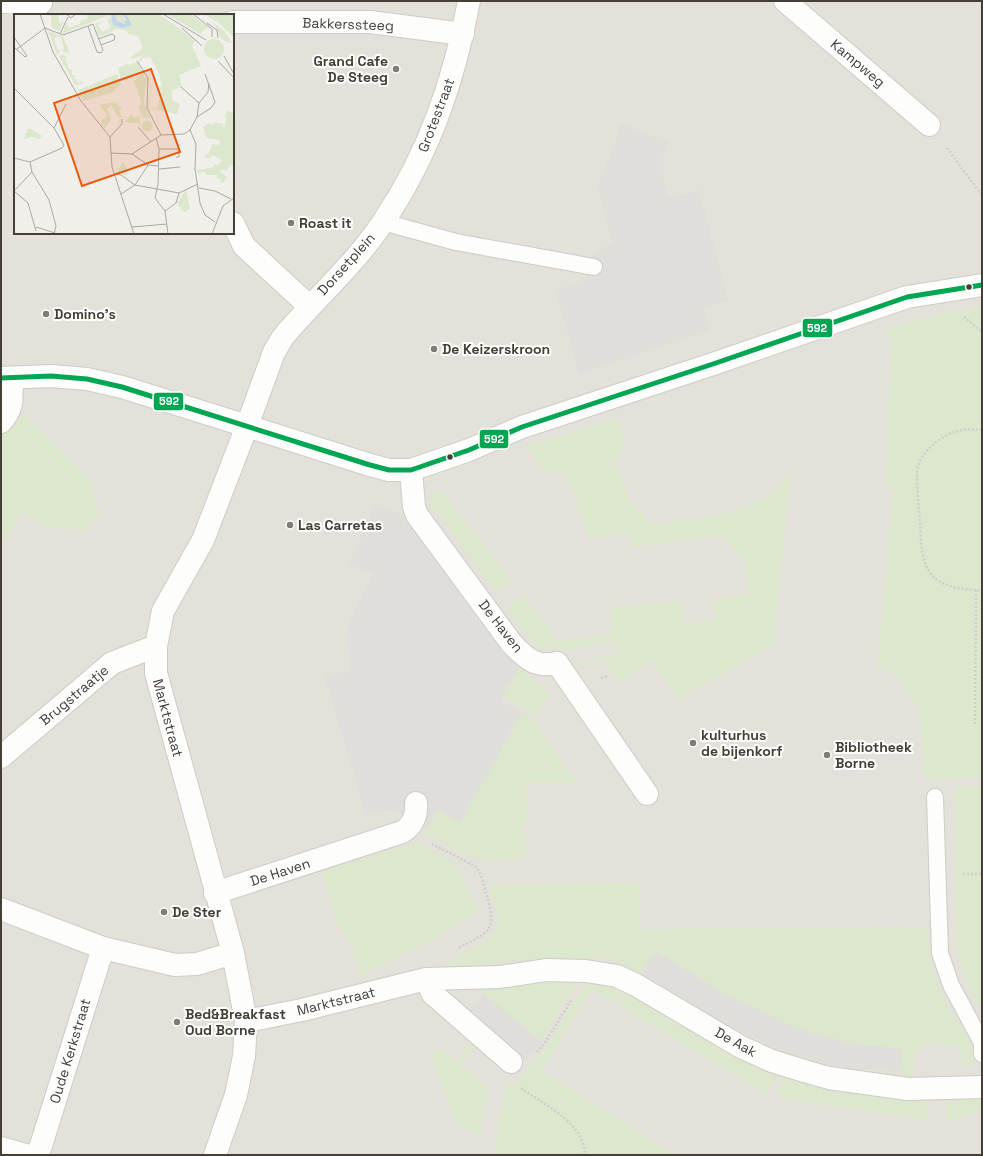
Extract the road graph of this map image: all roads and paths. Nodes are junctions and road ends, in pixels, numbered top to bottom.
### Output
1 (469, 1) edge
2 (785, 1) edge
3 (1, 2) edge
4 (43, 6) edge
5 (234, 22) edge
6 (463, 34) junction
7 (929, 125) joint
8 (982, 195) edge
9 (383, 222) junction
10 (234, 225) edge
11 (594, 267) dead end
12 (982, 285) edge
13 (309, 306) junction
14 (962, 316) dead end
15 (982, 332) edge
16 (6, 378) edge
17 (1, 422) edge
18 (247, 426) junction
19 (982, 430) edge
20 (411, 470) junction
21 (976, 590) junction
22 (982, 590) edge
23 (156, 646) junction
24 (976, 649) junction
25 (982, 649) edge
26 (975, 724) dead end
27 (1, 757) edge
28 (646, 794) dead end
29 (935, 797) dead end
30 (416, 803) dead end
31 (407, 829) junction
32 (215, 893) junction
33 (1, 909) edge
34 (103, 948) junction
35 (233, 953) junction
36 (589, 971) junction
37 (500, 977) joint
38 (426, 978) junction
39 (246, 1021) junction
40 (982, 1054) edge
41 (516, 1066) junction
42 (982, 1087) edge
43 (1, 1148) edge
44 (26, 1155) edge
45 (38, 1155) edge
46 (215, 1155) edge
47 (585, 1155) edge

1 - 6 street, Grotestraat
2 - 7 street, Kampweg
3 - 4 street
5 - 6 street, Bakkerssteeg
6 - 9 street, Grotestraat
7 - 8 path
9 - 11 lane
9 - 13 street, Dorsetplein
10 - 13 street, Dorsetplein
12 - 20 street
13 - 18 street, Dorsetplein
14 - 15 path
16 - 17 street
16 - 18 street
18 - 20 street
18 - 23 street, Marktstraat
19 - 21 path
20 - 28 street, De Haven
21 - 22 path
21 - 24 path
23 - 27 street, Brugstraatje
23 - 32 street, Marktstraat
24 - 25 path
24 - 26 path
29 - 40 lane
30 - 31 street
31 - 32 street, De Haven
31 - 38 path
32 - 35 street, Marktstraat
33 - 34 street
34 - 35 street
34 - 45 street, Oude Kerkstraat
35 - 39 street, Marktstraat
36 - 37 street, De Aak
36 - 41 path
36 - 42 street, De Aak
37 - 38 street, Marktstraat
38 - 39 street, Marktstraat
38 - 41 street
39 - 46 street, Marktstraat
41 - 47 path
43 - 44 street

